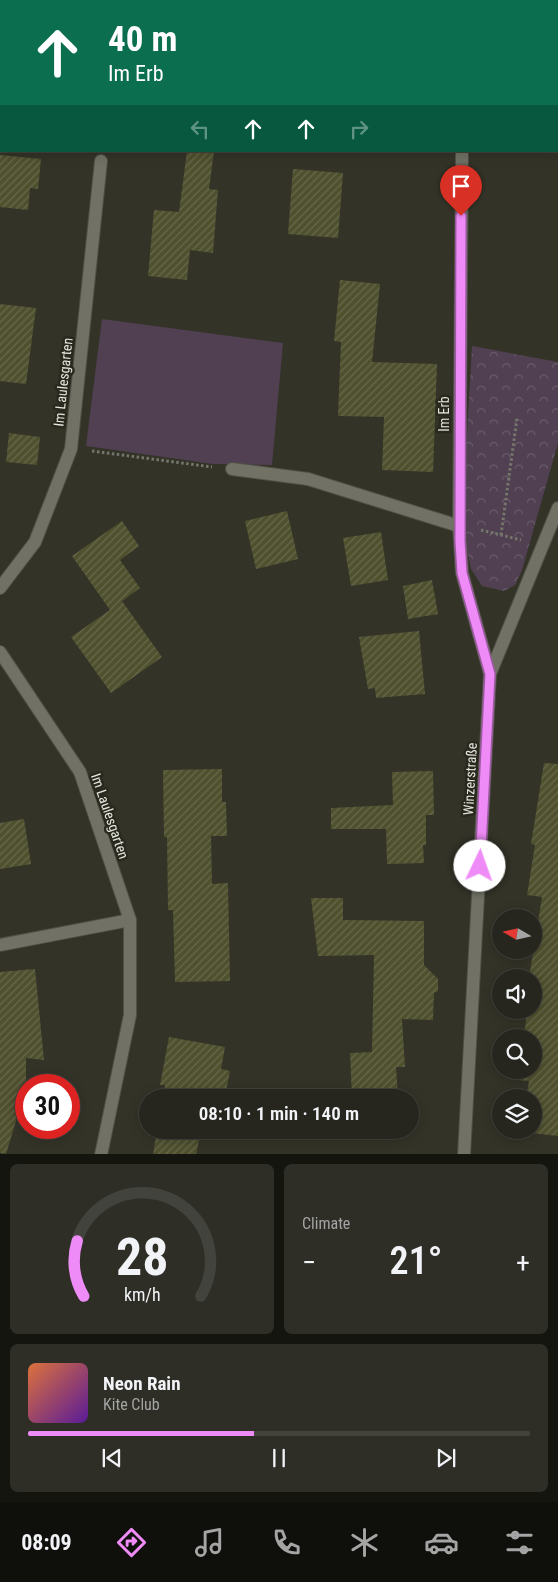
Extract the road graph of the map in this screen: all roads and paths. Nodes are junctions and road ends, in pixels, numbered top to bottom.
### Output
1 (462, 152) edge
2 (101, 161) dead end
3 (517, 418) dead end
4 (71, 449) junction
5 (232, 469) joint
6 (558, 508) edge
7 (459, 526) junction
8 (475, 529) dead end
9 (501, 535) junction
10 (530, 542) dead end
11 (0, 588) edge
12 (0, 652) edge
13 (490, 674) junction
14 (130, 920) junction
15 (0, 945) edge
16 (101, 1154) edge
17 (464, 1154) edge

1 - 7 street, Im Erb
2 - 4 street, Im Laulesgarten
3 - 9 path
4 - 5 path
4 - 11 street, Im Laulesgarten
5 - 7 street
6 - 13 street, Winzerstraße
7 - 13 street, Im Erb
8 - 9 path
9 - 10 path
12 - 14 street, Im Laulesgarten
13 - 17 street, Winzerstraße
14 - 15 street
14 - 16 street, Im Laulesgarten

